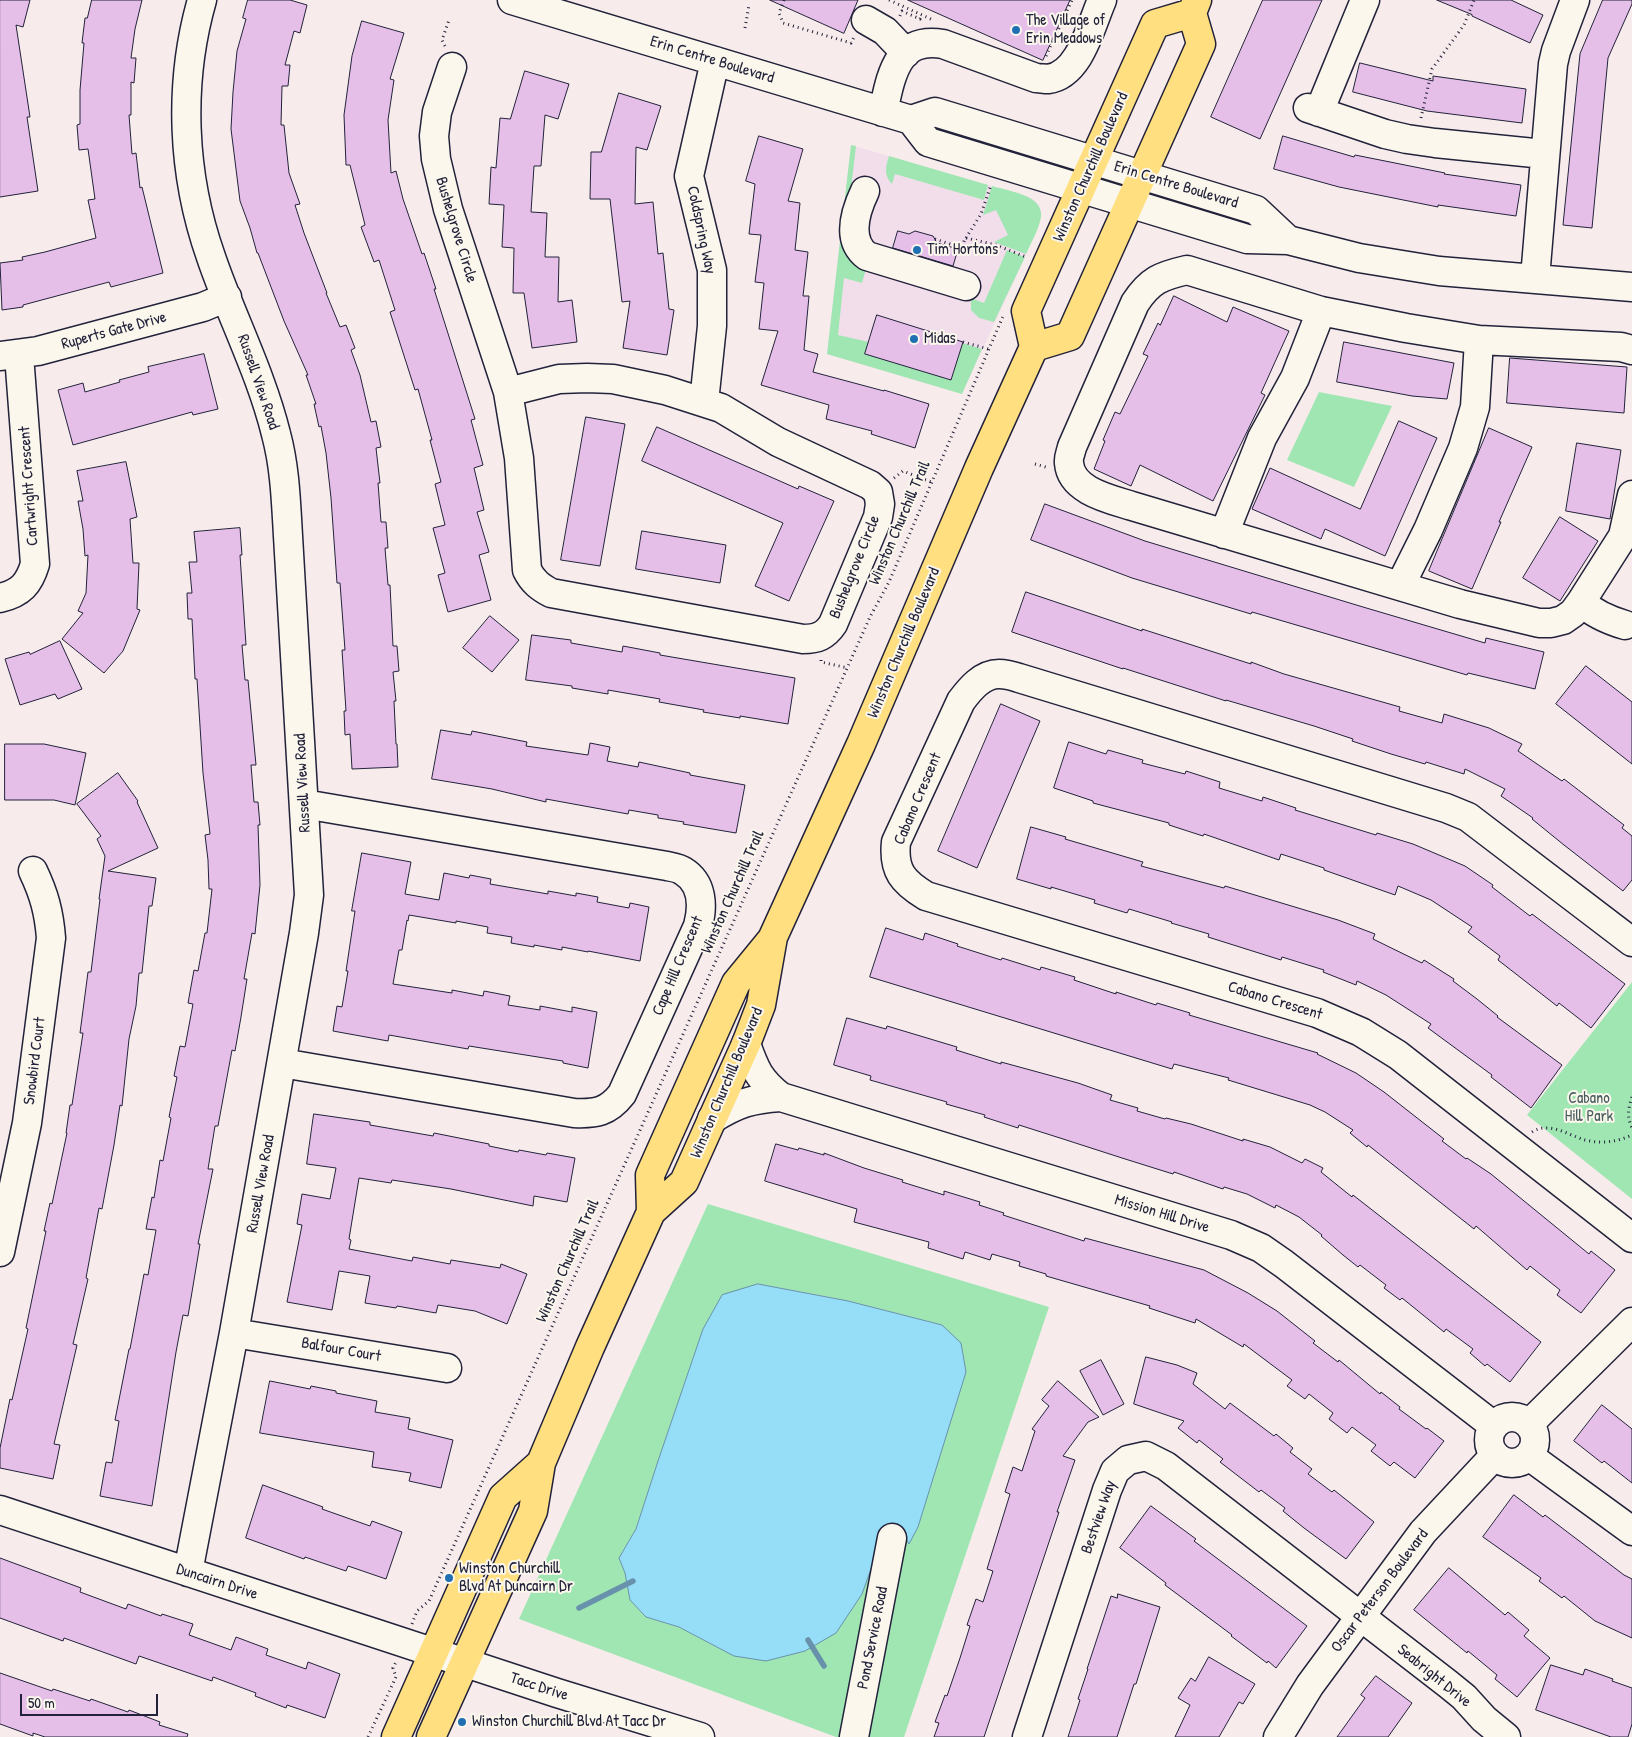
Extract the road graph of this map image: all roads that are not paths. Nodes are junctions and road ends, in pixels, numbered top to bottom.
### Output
1 (202, 0) edge
2 (512, 0) edge
3 (1102, 0) edge
4 (1365, 0) edge
5 (1573, 1) edge
6 (1195, 6) edge
7 (860, 27) road end
8 (906, 53) junction
9 (715, 61) junction
10 (452, 66) dead end
11 (883, 112) junction
12 (911, 120) junction
13 (1544, 154) junction
14 (1094, 160) junction
15 (1143, 175) junction
16 (1081, 189) junction
17 (865, 191) dead end
18 (1130, 203) junction
19 (1288, 240) junction
20 (1535, 278) junction
21 (966, 286) dead end
22 (1632, 287) edge
23 (227, 297) junction
24 (1322, 311) junction
25 (1479, 340) junction
26 (1034, 347) junction
27 (1632, 350) edge
28 (9, 356) edge
29 (508, 392) junction
30 (704, 402) junction
31 (1632, 495) edge
32 (1224, 534) junction
33 (1400, 586) junction
34 (0, 598) edge
35 (1582, 602) junction
36 (1630, 626) edge
37 (304, 804) junction
38 (33, 870) dead end
39 (773, 937) junction
40 (1632, 942) edge
41 (746, 1044) junction
42 (282, 1063) junction
43 (781, 1097) junction
44 (712, 1119) junction
45 (651, 1212) junction
46 (4, 1215) edge
47 (1632, 1238) edge
48 (0, 1252) edge
49 (1632, 1322) edge
50 (234, 1333) junction
51 (448, 1368) dead end
52 (1529, 1424) junction
53 (1494, 1426) junction
54 (1495, 1455) junction
55 (1528, 1456) junction
56 (541, 1463) junction
57 (0, 1510) edge
58 (1632, 1531) edge
59 (892, 1538) dead end
60 (188, 1572) junction
61 (1360, 1617) junction
62 (434, 1653) junction
63 (464, 1663) junction
64 (396, 1737) edge
65 (431, 1737) edge
66 (700, 1737) edge
67 (854, 1737) edge
68 (1026, 1737) edge
69 (1278, 1737) edge
70 (1506, 1737) edge

1 - 23 street, Russell View Road
2 - 9 street, Erin Centre Boulevard
3 - 8 street
4 - 13 street
5 - 13 street
6 - 14 main road, Winston Churchill Boulevard
6 - 15 main road, Winston Churchill Boulevard
7 - 8 street
8 - 11 street
9 - 11 street, Erin Centre Boulevard
9 - 30 street, Coldspring Way
10 - 29 street, Bushelgrove Circle
11 - 12 street, Erin Centre Boulevard
12 - 14 street, Erin Centre Boulevard
12 - 16 street, Erin Centre Boulevard
13 - 20 street
14 - 15 street, Erin Centre Boulevard
14 - 16 main road, Winston Churchill Boulevard
15 - 18 main road, Winston Churchill Boulevard
15 - 19 street, Erin Centre Boulevard
16 - 18 street, Erin Centre Boulevard
16 - 26 main road, Winston Churchill Boulevard
17 - 21 street
18 - 19 street, Erin Centre Boulevard
18 - 26 main road, Winston Churchill Boulevard
19 - 20 street, Erin Centre Boulevard
20 - 22 street, Erin Centre Boulevard
23 - 28 street, Ruperts Gate Drive
23 - 37 street, Russell View Road
24 - 25 street
24 - 32 street
24 - 32 street
25 - 27 street
25 - 33 street
26 - 39 main road, Winston Churchill Boulevard
28 - 34 street, Cartwright Crescent
29 - 30 street, Bushelgrove Circle
29 - 30 street, Bushelgrove Circle
31 - 35 street
32 - 33 street
33 - 35 street
35 - 36 street
37 - 42 street, Russell View Road
37 - 42 street, Cape Hill Crescent
38 - 46 street, Snowbird Court
39 - 41 main road, Winston Churchill Boulevard
39 - 45 main road, Winston Churchill Boulevard
40 - 47 street, Cabano Crescent
41 - 43 street, Mission Hill Drive
41 - 44 main road, Winston Churchill Boulevard
42 - 50 street, Russell View Road
43 - 44 street, Mission Hill Drive
43 - 53 street, Mission Hill Drive
44 - 45 main road, Winston Churchill Boulevard
45 - 56 main road, Winston Churchill Boulevard
46 - 48 street, Snowbird Court
49 - 52 street
50 - 51 street, Balfour Court
50 - 60 street, Russell View Road
52 - 53 street
52 - 55 street
53 - 54 street
54 - 55 street
54 - 61 street, Oscar Peterson Boulevard
55 - 58 street
56 - 62 main road, Winston Churchill Boulevard
56 - 63 main road, Winston Churchill Boulevard
57 - 60 street, Duncairn Drive
59 - 67 street, Pond Service Road
60 - 62 street, Duncairn Drive
61 - 68 street, Bestview Way
61 - 69 street, Oscar Peterson Boulevard
61 - 70 street, Seabright Drive
62 - 63 street, Duncairn Drive
62 - 64 main road, Winston Churchill Boulevard
63 - 65 main road, Winston Churchill Boulevard
63 - 66 street, Tacc Drive

